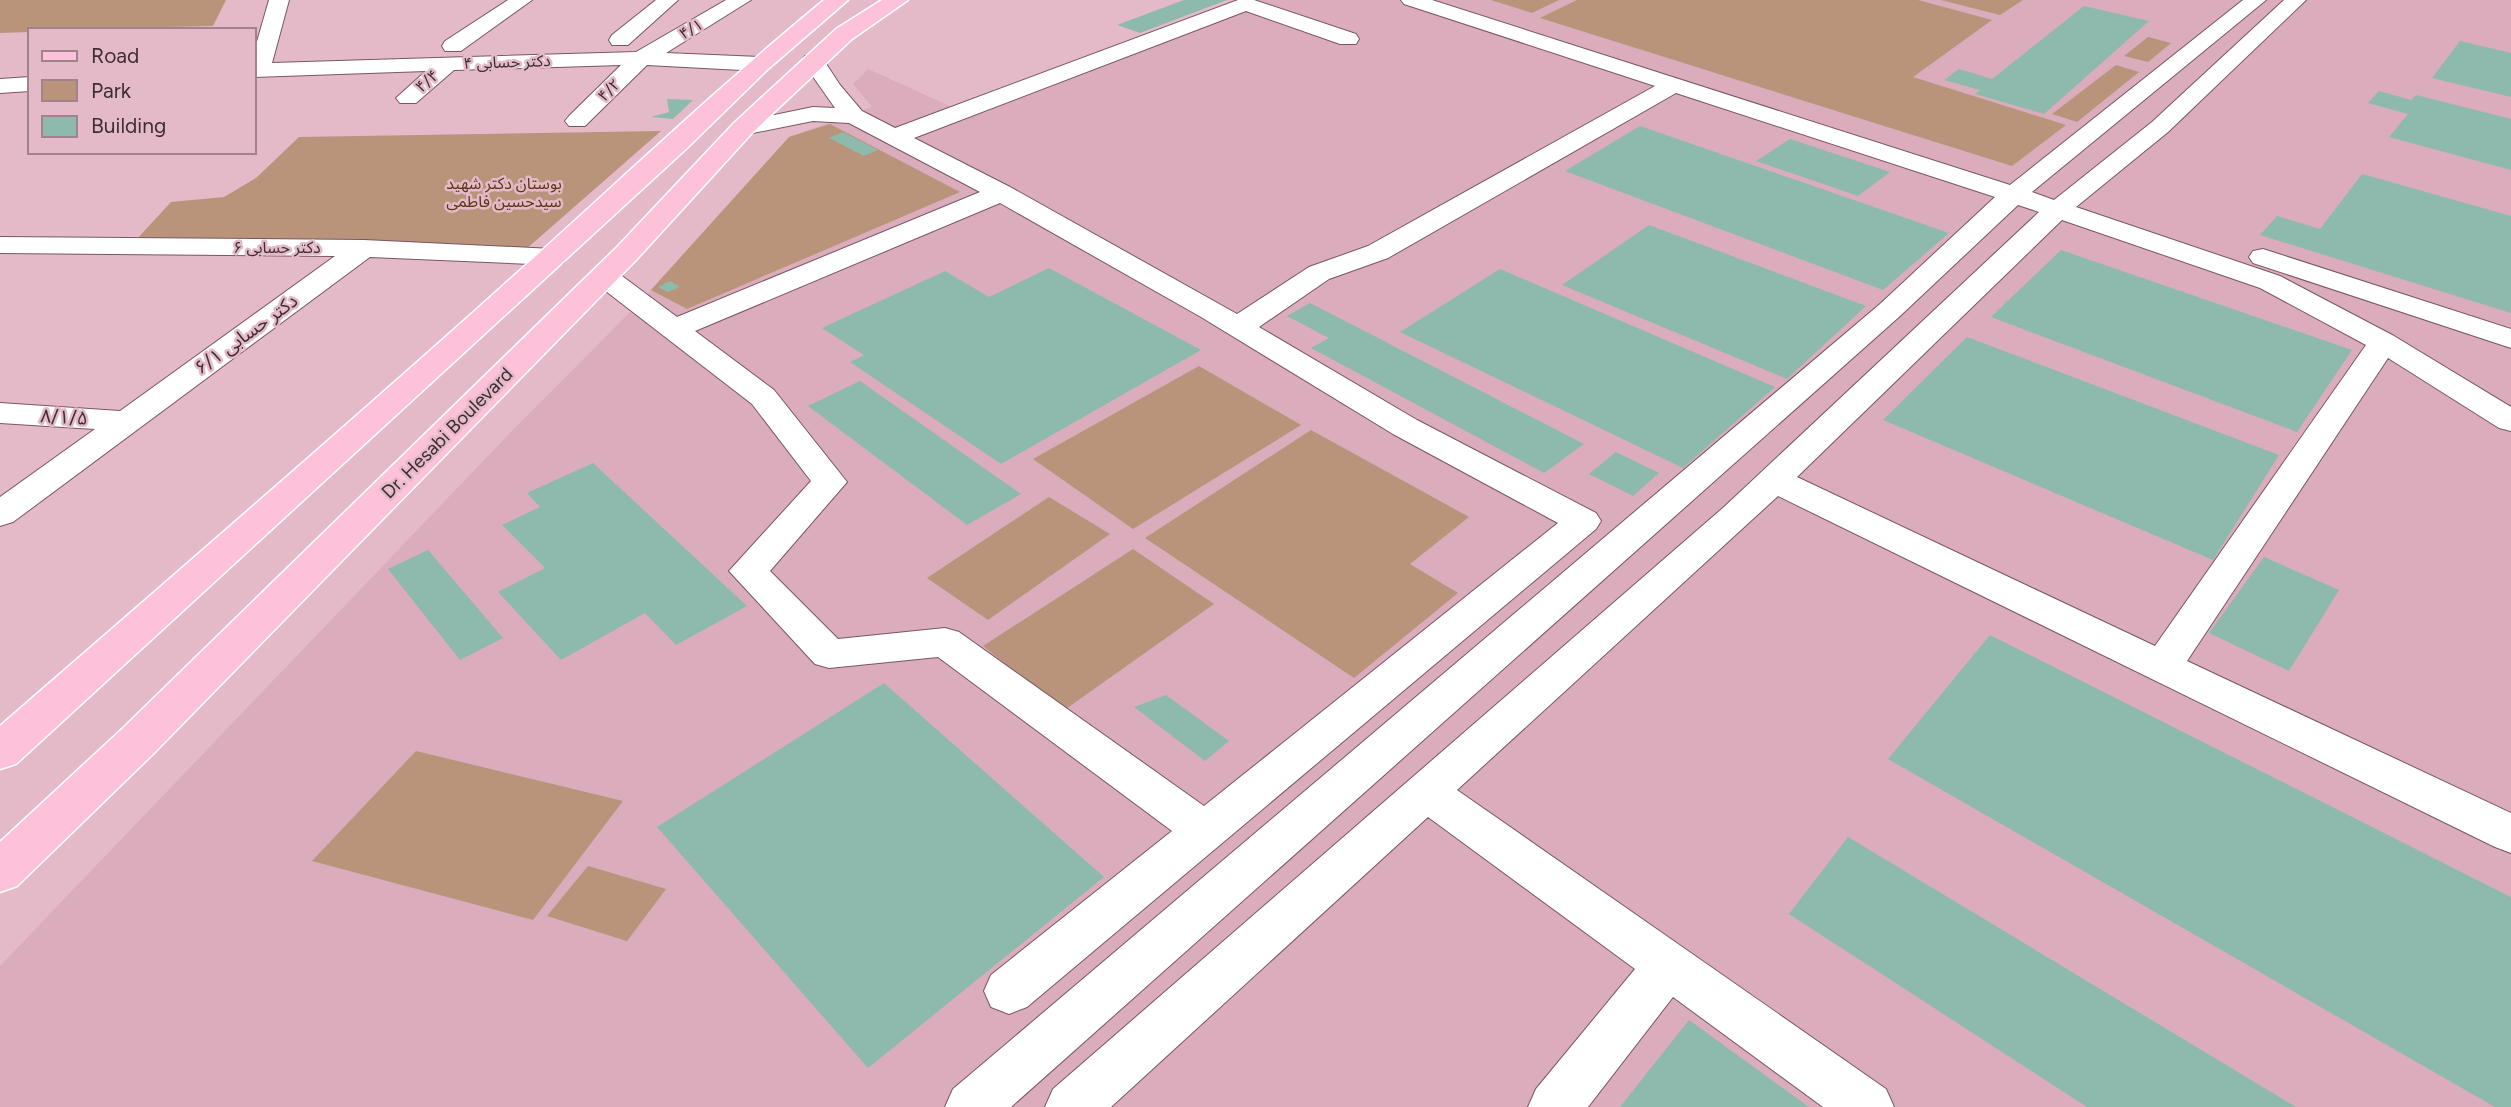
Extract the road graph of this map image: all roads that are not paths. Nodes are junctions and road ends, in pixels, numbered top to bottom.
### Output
1 (279, 0) edge
2 (522, 0) edge
3 (668, 0) edge
4 (741, 0) edge
5 (837, 0) edge
6 (897, 0) edge
7 (1411, 0) edge
8 (1461, 0) edge
9 (2256, 0) edge
10 (2296, 0) edge
11 (1348, 39) dead end
12 (620, 40) dead end
13 (770, 54) junction
14 (450, 55) junction
15 (820, 55) junction
16 (641, 58) junction
17 (256, 67) edge
18 (256, 69) edge
19 (28, 84) edge
20 (1673, 85) junction
21 (0, 86) edge
22 (408, 98) dead end
23 (853, 116) junction
24 (577, 121) dead end
25 (743, 128) junction
26 (896, 136) junction
27 (2022, 188) junction
28 (1001, 192) junction
29 (2067, 203) junction
30 (0, 245) edge
31 (364, 248) junction
32 (553, 257) junction
33 (604, 276) junction
34 (1238, 327) junction
35 (674, 329) junction
36 (2511, 339) edge
37 (2383, 342) junction
38 (0, 413) edge
39 (128, 421) junction
40 (2511, 421) edge
41 (1774, 480) junction
42 (1, 512) edge
43 (2163, 666) junction
44 (0, 752) edge
45 (1426, 792) junction
46 (1205, 831) junction
47 (2511, 834) edge
48 (0, 872) edge
49 (1668, 965) junction
50 (1009, 991) dead end
51 (972, 1107) edge
52 (1072, 1107) edge
53 (1555, 1107) edge
54 (1867, 1107) edge

1 - 17 street
2 - 14 street, ۴/۴
3 - 12 street
4 - 16 street, ۴/۱
5 - 13 main road
6 - 15 main road, Dr. Hesabi Boulevard
7 - 20 street
8 - 27 street
9 - 27 street
10 - 29 street
11 - 26 street
13 - 15 main road
13 - 16 street, دکتر حسابی ۴
13 - 32 main road
14 - 16 street, دکتر حسابی ۴
14 - 18 street, دکتر حسابی ۴
14 - 22 street, ۴/۴
15 - 23 street
15 - 25 main road, Dr. Hesabi Boulevard
16 - 24 street, ۴/۲
19 - 21 street
20 - 27 street
20 - 34 street
23 - 25 street
23 - 26 street
25 - 33 main road, Dr. Hesabi Boulevard
26 - 28 street
27 - 29 street
27 - 51 street
28 - 34 street
28 - 35 street
29 - 36 street
29 - 37 street
29 - 41 street
30 - 31 street, ۶ دکتر حسابی
31 - 32 street, ۶ دکتر حسابی
31 - 39 street, ۶/۱ دکتر حسابی
32 - 44 main road
33 - 35 street
33 - 48 main road, Dr. Hesabi Boulevard
34 - 46 street
35 - 46 street
37 - 40 street
37 - 43 street
38 - 39 street, ۸/۱/۵
39 - 42 street, ۶/۱ دکتر حسابی
41 - 43 street
41 - 45 street
43 - 47 street
45 - 49 street
45 - 52 street
46 - 50 street
49 - 53 street
49 - 54 street

